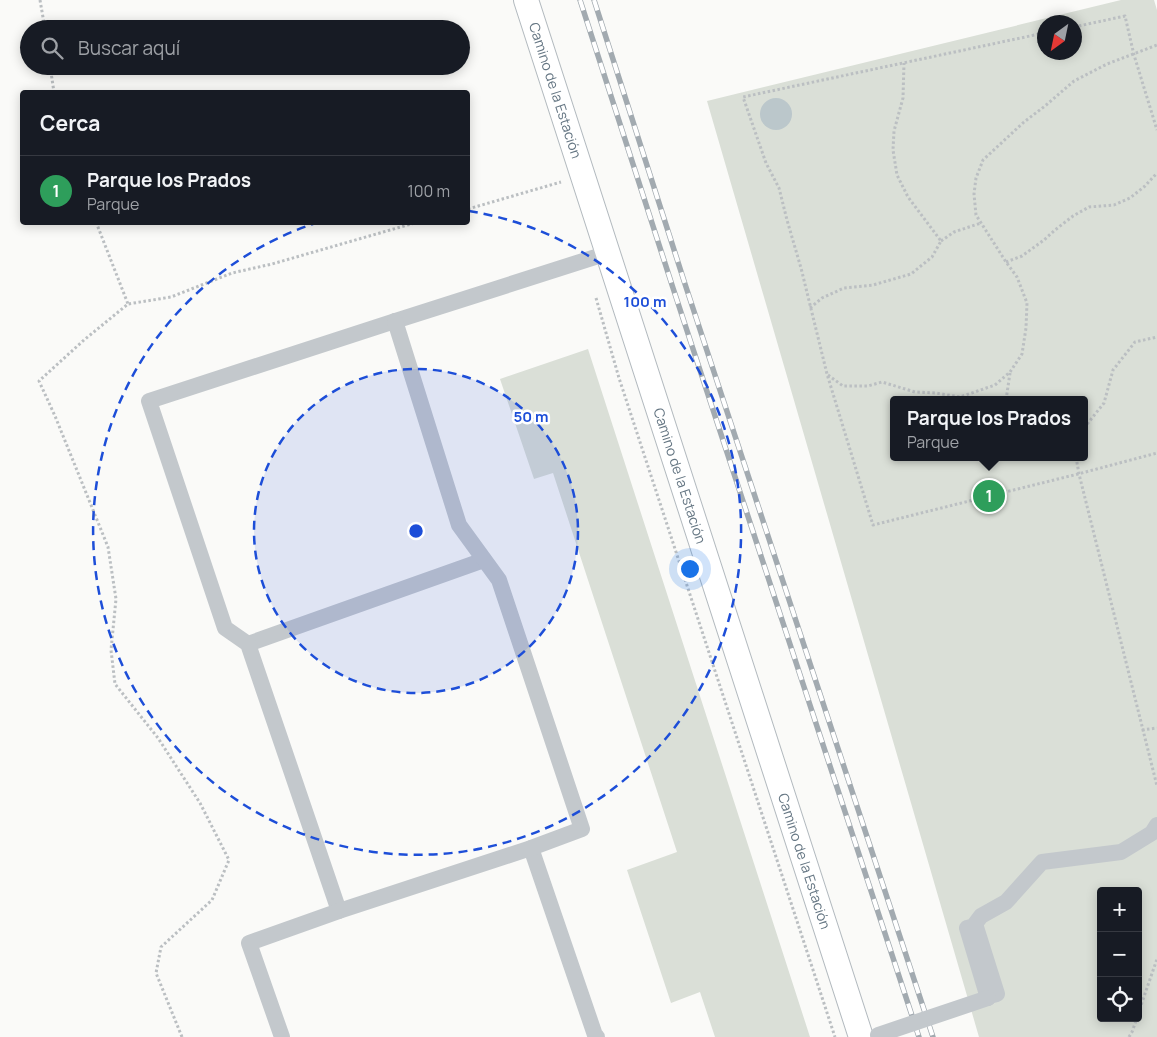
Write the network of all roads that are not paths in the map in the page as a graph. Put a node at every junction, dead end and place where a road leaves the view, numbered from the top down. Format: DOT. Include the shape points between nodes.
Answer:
graph roads {
  1 [pos="526,0"];
  2 [pos="608,253"];
  3 [pos="395,321"];
  4 [pos="484,560"];
  5 [pos="248,644"];
  6 [pos="1157,825"];
  7 [pos="531,848"];
  8 [pos="339,911"];
  9 [pos="869,1036"];
  10 [pos="282,1037"];
  11 [pos="597,1037"];
  1 -- 2 [label="street, Camino de la Estación" via="572,179"];
  2 -- 3 [label="street"];
  2 -- 9 [label="street, Camino de la Estación"];
  3 -- 4 [label="street" via="459,525"];
  3 -- 5 [label="street" via="149,401 225,628"];
  4 -- 5 [label="street"];
  4 -- 7 [label="street" via="499,580 582,830"];
  5 -- 8 [label="street"];
  6 -- 9 [label="street, bridge" via="1152,833 1121,852 1042,862 1006,902 980,916 975,924 997,994 993,995 971,927 967,928 988,998"];
  7 -- 8 [label="street"];
  7 -- 11 [label="street"];
  8 -- 10 [label="street" via="249,943"];
}
